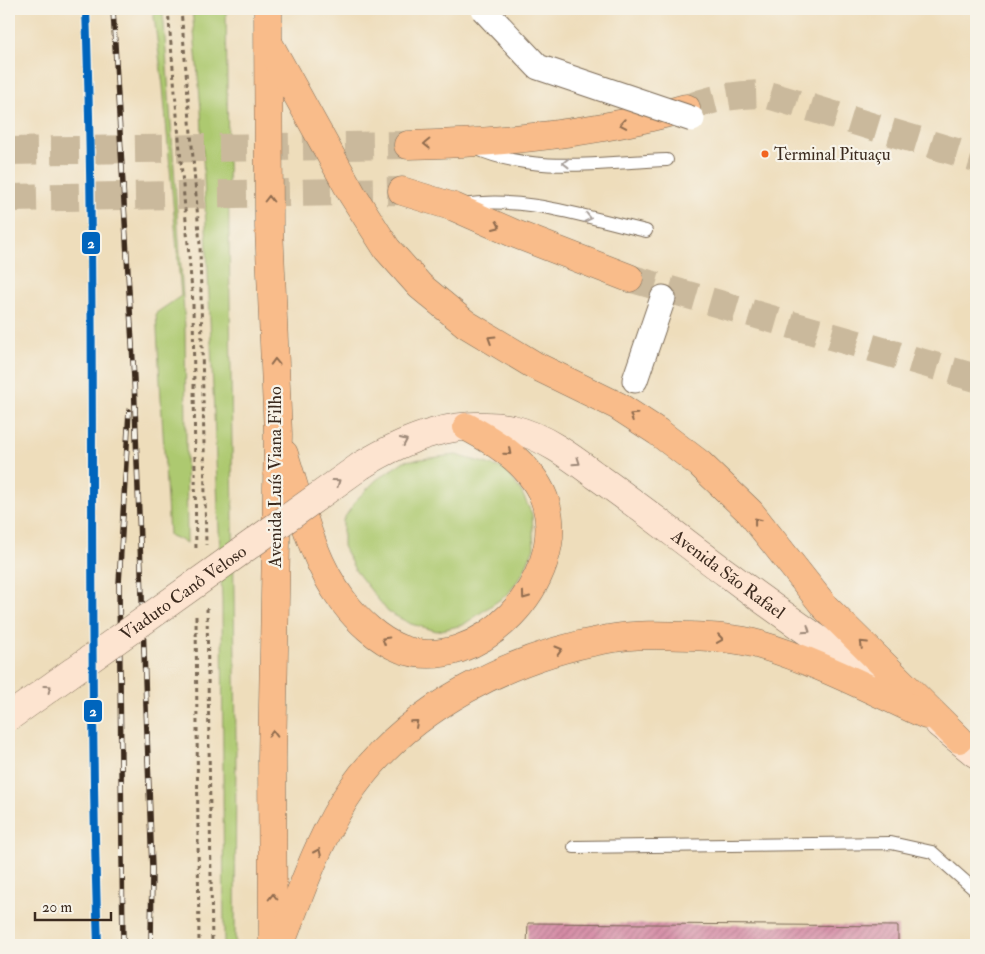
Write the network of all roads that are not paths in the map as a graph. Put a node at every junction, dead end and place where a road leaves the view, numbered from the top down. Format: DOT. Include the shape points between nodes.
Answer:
graph roads {
  1 [pos="268,9"];
  2 [pos="483,9"];
  3 [pos="269,44"];
  4 [pos="690,114"];
  5 [pos="465,144"];
  6 [pos="408,145"];
  7 [pos="667,160"];
  8 [pos="402,191"];
  9 [pos="454,207"];
  10 [pos="646,231"];
  11 [pos="629,278"];
  12 [pos="663,298"];
  13 [pos="635,380"];
  14 [pos="467,427"];
  15 [pos="278,434"];
  16 [pos="926,714"];
  17 [pos="9,717"];
  18 [pos="968,747"];
  19 [pos="574,847"];
  20 [pos="976,891"];
  21 [pos="273,945"];
  22 [pos="280,945"];
  1 -- 3 [label="main road, Avenida Luís Viana Filho"];
  2 -- 4 [label="street, bridge" via="538,67"];
  15 -- 3 [label="main road, Avenida Luís Viana Filho, one-way" via="270,228"];
  18 -- 3 [label="main road, one-way" via="825,607 750,512 700,464 618,406 534,365 466,324 420,286 387,249 357,202"];
  4 -- 5 [label="main road, one-way" via="575,132"];
  5 -- 6 [label="main road, one-way"];
  7 -- 5 [label="lane, one-way" via="527,163 494,157"];
  8 -- 9 [label="main road"];
  9 -- 10 [label="lane, one-way" via="479,202 518,203"];
  9 -- 11 [label="main road, one-way"];
  12 -- 13 [label="street"];
  14 -- 15 [label="main road, one-way" via="506,450 523,466 546,503 549,540 537,577 514,610 471,644 436,653 400,649 361,622 343,601 316,554"];
  14 -- 16 [label="main road, Avenida São Rafael, one-way" via="515,430 570,457 729,576"];
  17 -- 14 [label="main road, Viaduto Canô Veloso, one-way, bridge" via="362,465 415,437"];
  21 -- 15 [label="main road, Avenida Luís Viana Filho, one-way" via="272,759"];
  16 -- 18 [label="main road, Avenida São Rafael"];
  22 -- 16 [label="main road, one-way" via="327,832 354,787 386,748 422,717 463,691 550,652 609,638 651,634 756,644 824,668"];
  19 -- 20 [label="lane" via="891,843 932,852"];
}
